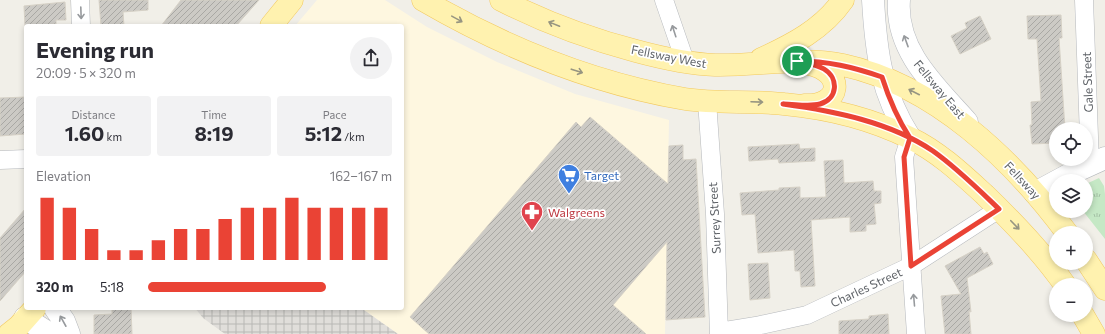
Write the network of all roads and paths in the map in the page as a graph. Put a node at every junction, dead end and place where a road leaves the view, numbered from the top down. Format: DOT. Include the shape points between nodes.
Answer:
graph roads {
  1 [pos="80,0"];
  2 [pos="292,0"];
  3 [pos="423,0"];
  4 [pos="501,0"];
  5 [pos="664,0"];
  6 [pos="843,0"];
  7 [pos="873,0"];
  8 [pos="899,0"];
  9 [pos="1084,0"];
  10 [pos="81,24"];
  11 [pos="273,24"];
  12 [pos="684,61"];
  13 [pos="797,61"];
  14 [pos="749,65"];
  15 [pos="882,77"];
  16 [pos="707,101"];
  17 [pos="783,104"];
  18 [pos="910,138"];
  19 [pos="991,148"];
  20 [pos="24,159"];
  21 [pos="0,160"];
  22 [pos="1097,161"];
  23 [pos="1035,192"];
  24 [pos="999,209"];
  25 [pos="1062,226"];
  26 [pos="911,266"];
  27 [pos="1060,278"];
  28 [pos="56,310"];
  29 [pos="30,313"];
  30 [pos="1087,322"];
  31 [pos="719,333"];
  32 [pos="9,334"];
  33 [pos="50,334"];
  34 [pos="69,334"];
  35 [pos="916,334"];
  36 [pos="1094,334"];
  1 -- 10 [label="street, one-way"];
  2 -- 11 [label="main road"];
  3 -- 16 [label="main road, one-way" via="488,34 561,65 616,83"];
  12 -- 4 [label="main road, Fellsway West, one-way" via="586,36"];
  12 -- 5 [label="street, one-way"];
  6 -- 14 [label="main road" via="814,30 783,49"];
  7 -- 15 [label="main road"];
  19 -- 8 [label="main road, Fellsway East, one-way" via="915,60 902,31"];
  9 -- 22 [label="street, Gale Street"];
  12 -- 14 [label="main road, Fellsway West" via="713,65"];
  13 -- 14 [label="main road, Fellsway West"];
  13 -- 15 [label="main road, Fellsway West" via="845,65"];
  13 -- 17 [label="main road" via="823,68 834,80 835,90 831,97 820,104"];
  15 -- 18 [label="main road" via="892,107"];
  19 -- 15 [label="main road, Fellsway West, one-way" via="931,102"];
  16 -- 17 [label="main road, one-way"];
  16 -- 31 [label="street, Surrey Street" via="715,214"];
  17 -- 18 [label="main road" via="850,117"];
  18 -- 24 [label="main road" via="956,168"];
  18 -- 26 [label="street" via="904,157"];
  19 -- 23 [label="main road, Fellsway"];
  20 -- 21 [label="street"];
  22 -- 23 [label="main road"];
  23 -- 25 [label="main road, Fellsway"];
  24 -- 26 [label="street, Charles Street"];
  24 -- 27 [label="main road, one-way" via="1039,251"];
  26 -- 31 [label="street, Charles Street" via="807,315"];
  35 -- 26 [label="street, one-way"];
  34 -- 28 [label="main road, one-way"];
  29 -- 32 [label="main road"];
  29 -- 33 [label="main road"];
  30 -- 36 [label="main road"];
}
